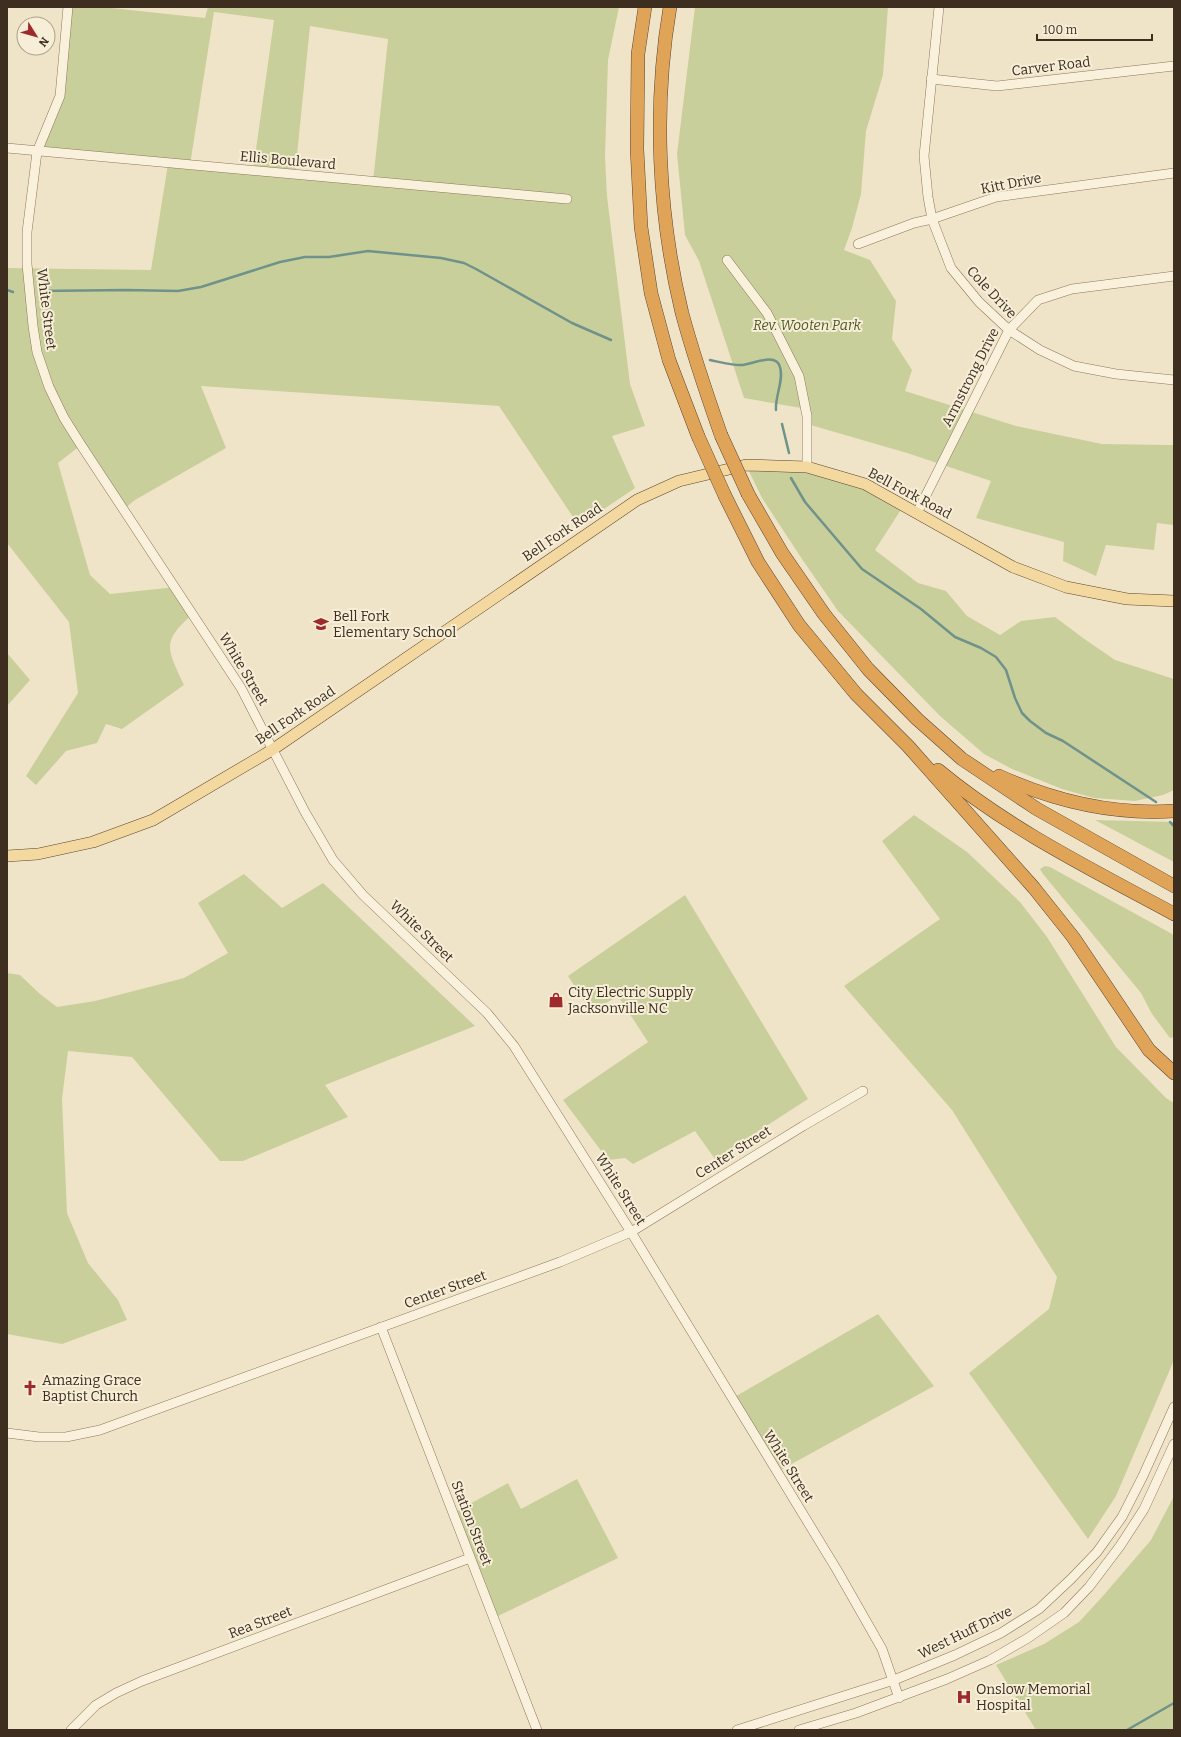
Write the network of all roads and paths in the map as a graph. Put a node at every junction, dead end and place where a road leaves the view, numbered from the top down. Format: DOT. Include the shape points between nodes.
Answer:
graph roads {
  1 [pos="68,7"];
  2 [pos="645,7"];
  3 [pos="670,7"];
  4 [pos="939,7"];
  5 [pos="1174,66"];
  6 [pos="931,79"];
  7 [pos="7,148"];
  8 [pos="37,152"];
  9 [pos="1174,173"];
  10 [pos="567,199"];
  11 [pos="932,219"];
  12 [pos="858,244"];
  13 [pos="727,260"];
  14 [pos="1174,276"];
  15 [pos="1009,330"];
  16 [pos="1174,380"];
  17 [pos="807,467"];
  18 [pos="917,513"];
  19 [pos="1174,601"];
  20 [pos="908,746"];
  21 [pos="272,750"];
  22 [pos="962,759"];
  23 [pos="1174,811"];
  24 [pos="7,856"];
  25 [pos="1174,886"];
  26 [pos="1174,914"];
  27 [pos="1174,1073"];
  28 [pos="862,1091"];
  29 [pos="631,1232"];
  30 [pos="381,1327"];
  31 [pos="1174,1408"];
  32 [pos="7,1433"];
  33 [pos="1174,1444"];
  34 [pos="470,1558"];
  35 [pos="894,1680"];
  36 [pos="899,1698"];
  37 [pos="71,1730"];
  38 [pos="537,1730"];
  39 [pos="737,1730"];
  40 [pos="799,1730"];
  1 -- 8 [label="street, White Street" via="60,96"];
  2 -- 20 [label="highway, bridge" via="638,54 637,149 641,227 651,293 669,360 724,496 758,562 799,625 856,694"];
  3 -- 22 [label="highway, bridge" via="665,32 660,100 661,173 670,247 682,313 721,435 748,494 782,553 824,614 868,669 917,719"];
  4 -- 6 [label="street, Cole Drive"];
  5 -- 6 [label="street, Carver Road" via="997,86"];
  6 -- 11 [label="street, Cole Drive" via="924,156"];
  7 -- 8 [label="street, Ellis Boulevard"];
  8 -- 10 [label="street, Ellis Boulevard"];
  8 -- 21 [label="street, White Street" via="27,232 27,264 32,326 37,352 49,387 81,445 241,688"];
  9 -- 11 [label="street, Kitt Drive" via="996,197"];
  11 -- 12 [label="street, Kitt Drive"];
  11 -- 15 [label="street, Cole Drive" via="951,268 979,302"];
  13 -- 17 [label="street" via="767,313 799,376 807,416"];
  14 -- 15 [label="street, Armstrong Drive" via="1072,289 1038,300"];
  15 -- 16 [label="street, Cole Drive" via="1040,350 1074,366 1116,374"];
  15 -- 18 [label="street, Armstrong Drive"];
  17 -- 18 [label="main road, Bell Fork Road" via="865,484"];
  17 -- 21 [label="main road, Bell Fork Road" via="746,465 679,481 636,500"];
  18 -- 19 [label="main road, Bell Fork Road" via="1013,567 1066,587 1127,599"];
  20 -- 26 [label="highway" via="956,786 1012,824"];
  20 -- 27 [label="highway" via="1034,888 1073,937 1149,1050"];
  21 -- 24 [label="main road, Bell Fork Road" via="153,820 93,842 38,854"];
  21 -- 29 [label="street, White Street" via="333,860 363,895 487,1013 514,1046"];
  22 -- 23 [label="highway" via="1040,793 1078,803 1119,811"];
  22 -- 25 [label="highway" via="1037,809"];
  28 -- 29 [label="street, Center Street"];
  29 -- 30 [label="street, Center Street" via="560,1262"];
  29 -- 35 [label="street, White Street" via="837,1570 882,1649"];
  30 -- 32 [label="street, Center Street" via="100,1430 66,1437"];
  30 -- 34 [label="street, Station Street"];
  31 -- 35 [label="street, West Huff Drive" via="1122,1517 1097,1552 1071,1579 1039,1609 1001,1633"];
  33 -- 36 [label="street" via="1144,1509 1120,1546 1089,1587 1064,1613 990,1660"];
  34 -- 37 [label="street, Rea Street" via="142,1681 96,1705"];
  34 -- 38 [label="street, Station Street"];
  35 -- 36 [label="street, White Street"];
  35 -- 39 [label="street, West Huff Drive"];
  36 -- 40 [label="street"];
}
